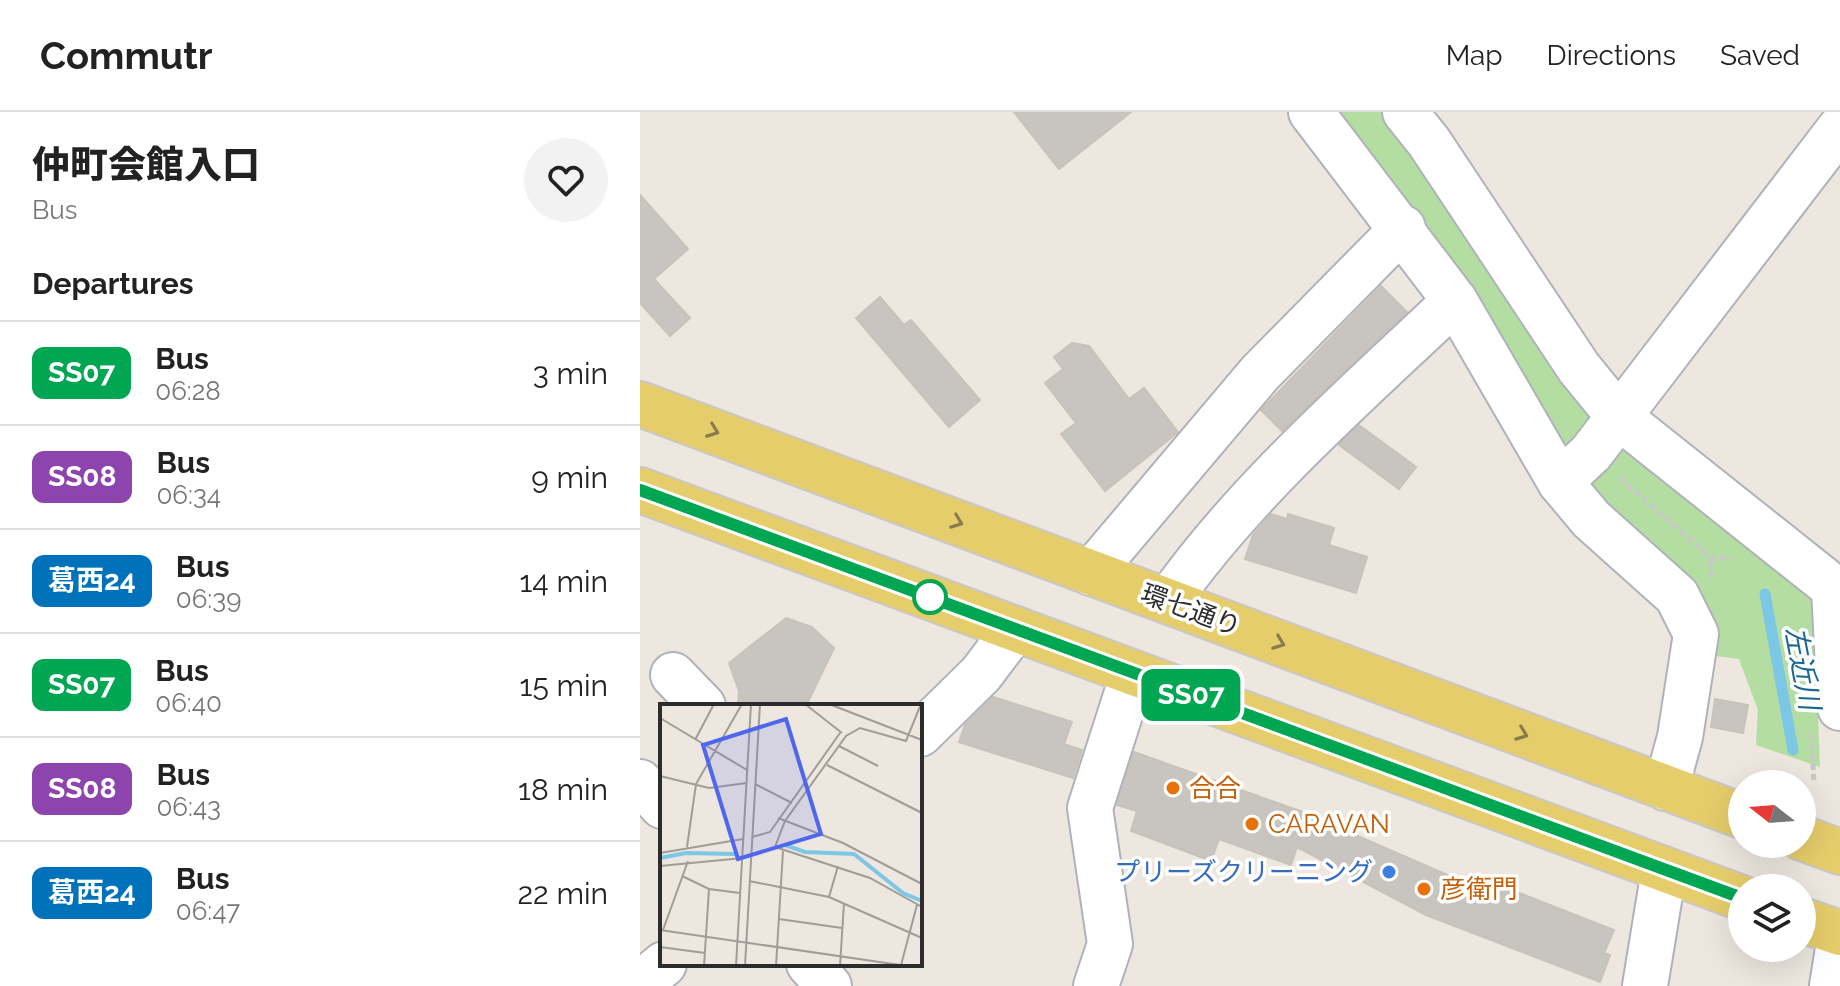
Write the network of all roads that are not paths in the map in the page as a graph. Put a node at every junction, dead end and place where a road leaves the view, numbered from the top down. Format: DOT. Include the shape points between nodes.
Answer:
graph roads {
  1 [pos="1311,112"];
  2 [pos="1405,112"];
  3 [pos="1840,128"];
  4 [pos="1403,228"];
  5 [pos="1455,301"];
  6 [pos="640,404"];
  7 [pos="1619,417"];
  8 [pos="1560,482"];
  9 [pos="640,490"];
  10 [pos="1091,573"];
  11 [pos="1837,584"];
  12 [pos="1168,601"];
  13 [pos="1015,629"];
  14 [pos="1133,674"];
  15 [pos="673,675"];
  16 [pos="701,704"];
  17 [pos="1840,708"];
  18 [pos="922,732"];
  19 [pos="640,782"];
  20 [pos="1666,788"];
  21 [pos="660,804"];
  22 [pos="1728,811"];
  23 [pos="1816,843"];
  24 [pos="1840,852"];
  25 [pos="1664,870"];
  26 [pos="1728,893"];
  27 [pos="1816,925"];
  28 [pos="1840,934"];
  29 [pos="811,966"];
  30 [pos="829,986"];
  31 [pos="1096,986"];
  32 [pos="1645,986"];
  33 [pos="1832,986"];
  1 -- 4 [label="street"];
  2 -- 7 [label="street" via="1579,368"];
  3 -- 7 [label="street"];
  4 -- 5 [label="street"];
  4 -- 10 [label="street" via="1260,373"];
  5 -- 8 [label="street"];
  5 -- 12 [label="street" via="1337,412 1198,558"];
  6 -- 10 [label="main road, 環七通り, one-way"];
  7 -- 8 [label="street"];
  7 -- 11 [label="street"];
  8 -- 20 [label="street" via="1591,519 1677,596 1696,634"];
  9 -- 13 [label="main road"];
  10 -- 12 [label="main road, 環七通り"];
  11 -- 17 [label="street"];
  12 -- 20 [label="main road, 環七通り, one-way"];
  13 -- 14 [label="main road"];
  13 -- 18 [label="street" via="981,674"];
  14 -- 25 [label="main road"];
  14 -- 31 [label="street" via="1090,808 1110,944"];
  15 -- 16 [label="street"];
  19 -- 21 [label="street"];
  20 -- 22 [label="main road, 環七通り"];
  23 -- 24 [label="main road"];
  25 -- 26 [label="main road"];
  25 -- 32 [label="street"];
  27 -- 28 [label="main road"];
  28 -- 33 [label="street"];
  29 -- 30 [label="street"];
}
